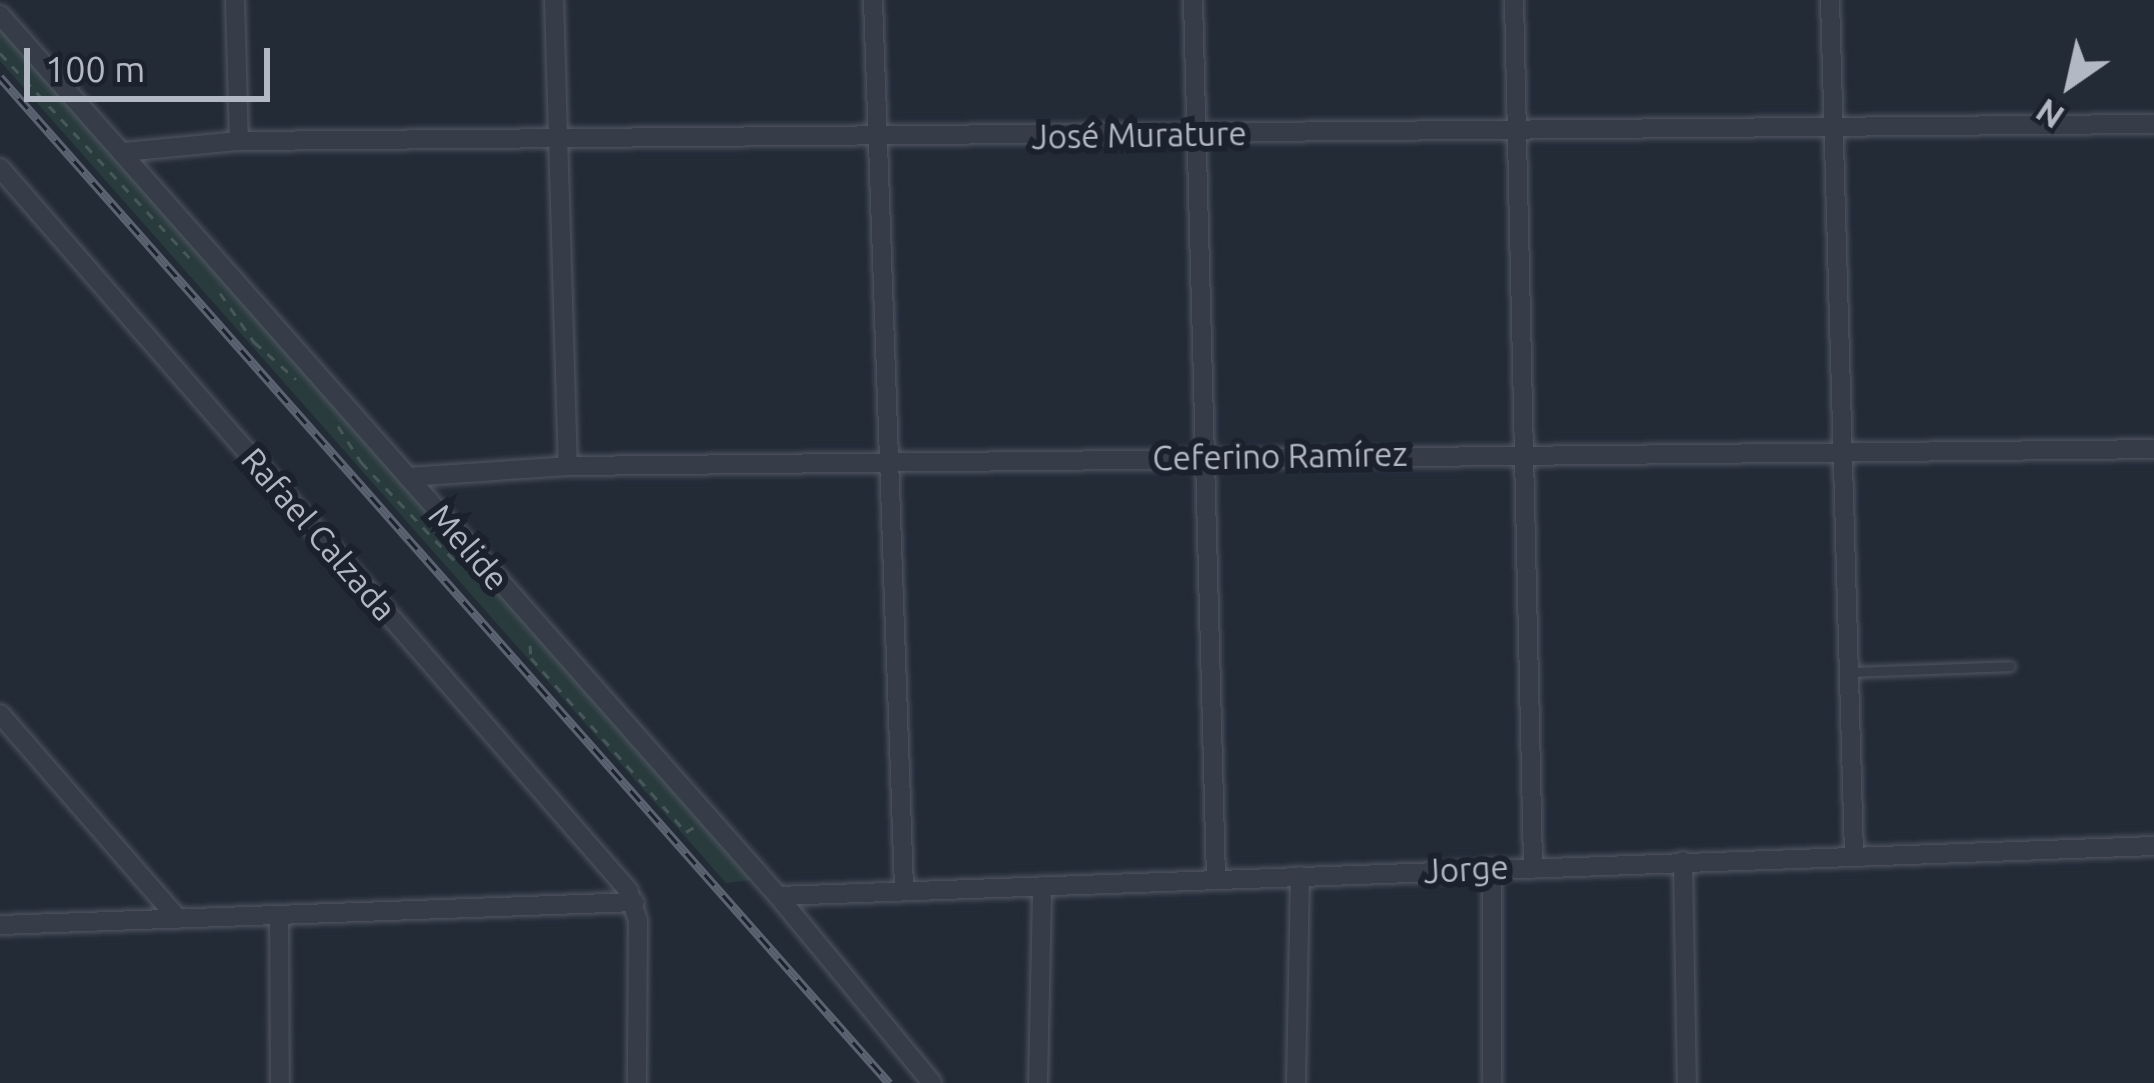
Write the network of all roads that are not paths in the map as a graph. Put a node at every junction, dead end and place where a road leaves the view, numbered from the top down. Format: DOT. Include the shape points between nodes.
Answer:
graph roads {
  1 [pos="235,0"];
  2 [pos="554,0"];
  3 [pos="873,0"];
  4 [pos="1193,0"];
  5 [pos="1514,0"];
  6 [pos="1830,0"];
  7 [pos="0,15"];
  8 [pos="2154,124"];
  9 [pos="1832,126"];
  10 [pos="1518,132"];
  11 [pos="1200,134"];
  12 [pos="877,137"];
  13 [pos="557,138"];
  14 [pos="239,141"];
  15 [pos="124,152"];
  16 [pos="0,168"];
  17 [pos="1843,448"];
  18 [pos="2154,449"];
  19 [pos="1522,451"];
  20 [pos="1210,458"];
  21 [pos="888,464"];
  22 [pos="568,466"];
  23 [pos="408,477"];
  24 [pos="2010,666"];
  25 [pos="1849,672"];
  26 [pos="0,714"];
  27 [pos="2154,846"];
  28 [pos="1854,855"];
  29 [pos="1683,861"];
  30 [pos="1533,865"];
  31 [pos="1492,868"];
  32 [pos="1216,876"];
  33 [pos="1300,876"];
  34 [pos="1042,886"];
  35 [pos="904,889"];
  36 [pos="778,896"];
  37 [pos="635,902"];
  38 [pos="279,915"];
  39 [pos="178,919"];
  40 [pos="0,925"];
  41 [pos="280,1083"];
  42 [pos="637,1083"];
  43 [pos="932,1083"];
  44 [pos="1039,1083"];
  45 [pos="1296,1083"];
  46 [pos="1492,1083"];
  47 [pos="1687,1083"];
  1 -- 14 [label="street"];
  2 -- 13 [label="street"];
  3 -- 12 [label="street"];
  4 -- 11 [label="street"];
  5 -- 10 [label="street"];
  6 -- 9 [label="street"];
  7 -- 15 [label="street, Melide"];
  8 -- 9 [label="street, José Murature"];
  9 -- 10 [label="street, José Murature"];
  9 -- 17 [label="street"];
  10 -- 11 [label="street, José Murature"];
  10 -- 19 [label="street"];
  11 -- 12 [label="street, José Murature"];
  11 -- 20 [label="street"];
  12 -- 13 [label="street, José Murature"];
  12 -- 21 [label="street"];
  13 -- 14 [label="street, José Murature"];
  13 -- 22 [label="street"];
  14 -- 15 [label="street, José Murature"];
  15 -- 23 [label="street, Melide"];
  16 -- 37 [label="street, Rafael Calzada"];
  17 -- 18 [label="street, Ceferino Ramírez"];
  17 -- 19 [label="street, Ceferino Ramírez"];
  17 -- 25 [label="street"];
  19 -- 20 [label="street, Ceferino Ramírez"];
  19 -- 30 [label="street"];
  20 -- 21 [label="street, Ceferino Ramírez"];
  20 -- 32 [label="street"];
  21 -- 22 [label="street, Ceferino Ramírez"];
  21 -- 35 [label="street"];
  22 -- 23 [label="street, Ceferino Ramírez" via="428,469"];
  23 -- 36 [label="street, Melide"];
  24 -- 25 [label="lane"];
  25 -- 28 [label="street"];
  26 -- 39 [label="street"];
  27 -- 28 [label="street, Jorge"];
  28 -- 29 [label="street, Jorge"];
  29 -- 30 [label="street, Jorge"];
  29 -- 47 [label="street"];
  30 -- 31 [label="street, Jorge"];
  31 -- 33 [label="street, Jorge"];
  31 -- 46 [label="street"];
  32 -- 33 [label="street, Jorge"];
  32 -- 34 [label="street, Jorge"];
  33 -- 45 [label="street"];
  34 -- 35 [label="street, Jorge"];
  34 -- 44 [label="street"];
  35 -- 36 [label="street, Jorge"];
  36 -- 43 [label="street, Melide"];
  37 -- 38 [label="street"];
  37 -- 42 [label="street"];
  38 -- 39 [label="street"];
  38 -- 41 [label="street"];
  39 -- 40 [label="street"];
}
